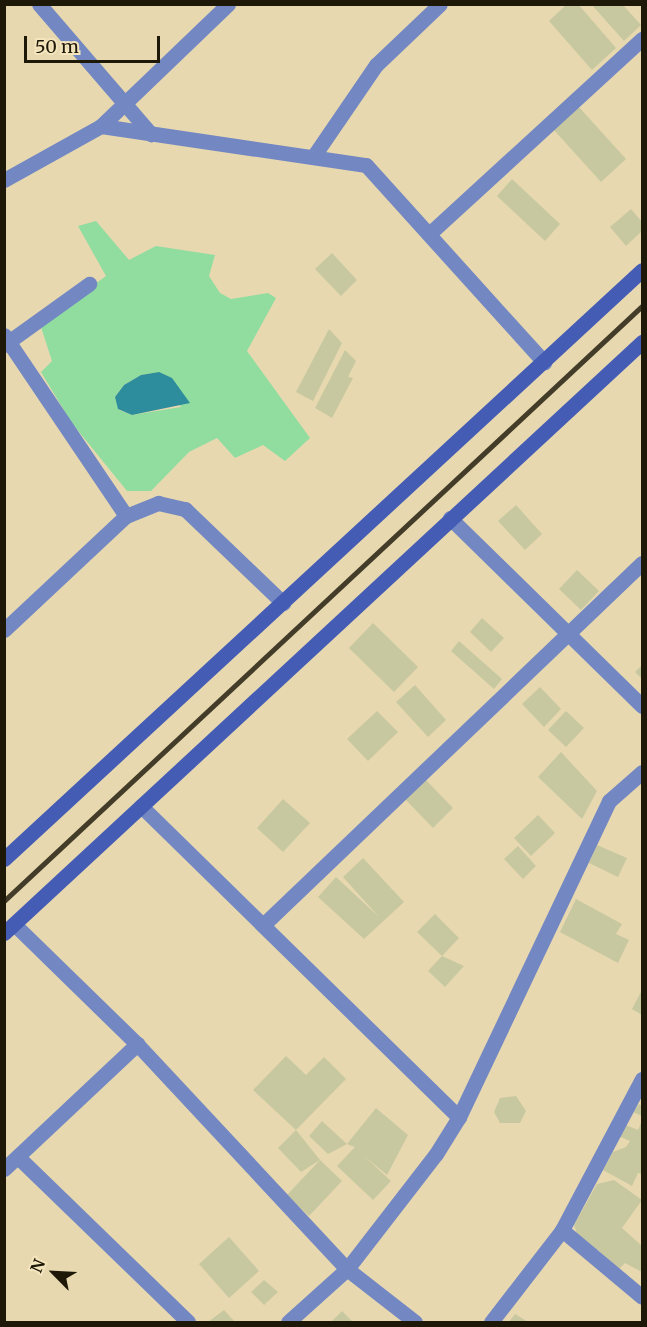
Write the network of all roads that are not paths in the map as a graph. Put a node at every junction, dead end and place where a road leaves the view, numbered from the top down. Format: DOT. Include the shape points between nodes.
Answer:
graph roads {
  1 [pos="39,4"];
  2 [pos="228,4"];
  3 [pos="440,4"];
  4 [pos="211,10"];
  5 [pos="642,39"];
  6 [pos="125,103"];
  7 [pos="101,126"];
  8 [pos="151,134"];
  9 [pos="313,157"];
  10 [pos="4,180"];
  11 [pos="429,234"];
  12 [pos="642,270"];
  13 [pos="89,284"];
  14 [pos="7,340"];
  15 [pos="642,342"];
  16 [pos="544,362"];
  17 [pos="126,516"];
  18 [pos="450,518"];
  19 [pos="642,563"];
  20 [pos="283,603"];
  21 [pos="4,630"];
  22 [pos="568,634"];
  23 [pos="642,706"];
  24 [pos="642,771"];
  25 [pos="141,806"];
  26 [pos="4,860"];
  27 [pos="263,925"];
  28 [pos="9,929"];
  29 [pos="137,1044"];
  30 [pos="642,1079"];
  31 [pos="459,1117"];
  32 [pos="18,1157"];
  33 [pos="4,1169"];
  34 [pos="562,1230"];
  35 [pos="347,1269"];
  36 [pos="642,1297"];
  37 [pos="188,1323"];
  38 [pos="288,1323"];
  39 [pos="415,1323"];
  40 [pos="490,1323"];
  1 -- 6 [label="street"];
  2 -- 4 [label="street"];
  3 -- 9 [label="street" via="376,65"];
  4 -- 6 [label="street"];
  5 -- 11 [label="street"];
  6 -- 7 [label="street"];
  6 -- 8 [label="street"];
  7 -- 8 [label="street"];
  7 -- 10 [label="street"];
  8 -- 9 [label="street"];
  9 -- 11 [label="street" via="366,165"];
  11 -- 16 [label="street"];
  12 -- 16 [label="main road"];
  13 -- 14 [label="street"];
  14 -- 17 [label="street"];
  15 -- 18 [label="main road"];
  16 -- 20 [label="main road"];
  17 -- 20 [label="street" via="158,503 185,509"];
  17 -- 21 [label="street"];
  18 -- 22 [label="street"];
  18 -- 25 [label="main road"];
  19 -- 22 [label="street"];
  20 -- 26 [label="main road"];
  22 -- 23 [label="street"];
  22 -- 27 [label="street"];
  24 -- 31 [label="street" via="609,801"];
  25 -- 27 [label="street"];
  25 -- 28 [label="main road"];
  27 -- 31 [label="street"];
  28 -- 29 [label="street"];
  29 -- 32 [label="street"];
  29 -- 35 [label="street"];
  30 -- 34 [label="street"];
  31 -- 35 [label="street" via="436,1154"];
  32 -- 33 [label="street"];
  32 -- 37 [label="street"];
  34 -- 36 [label="street"];
  34 -- 40 [label="street"];
  35 -- 38 [label="street"];
  35 -- 39 [label="street"];
}
